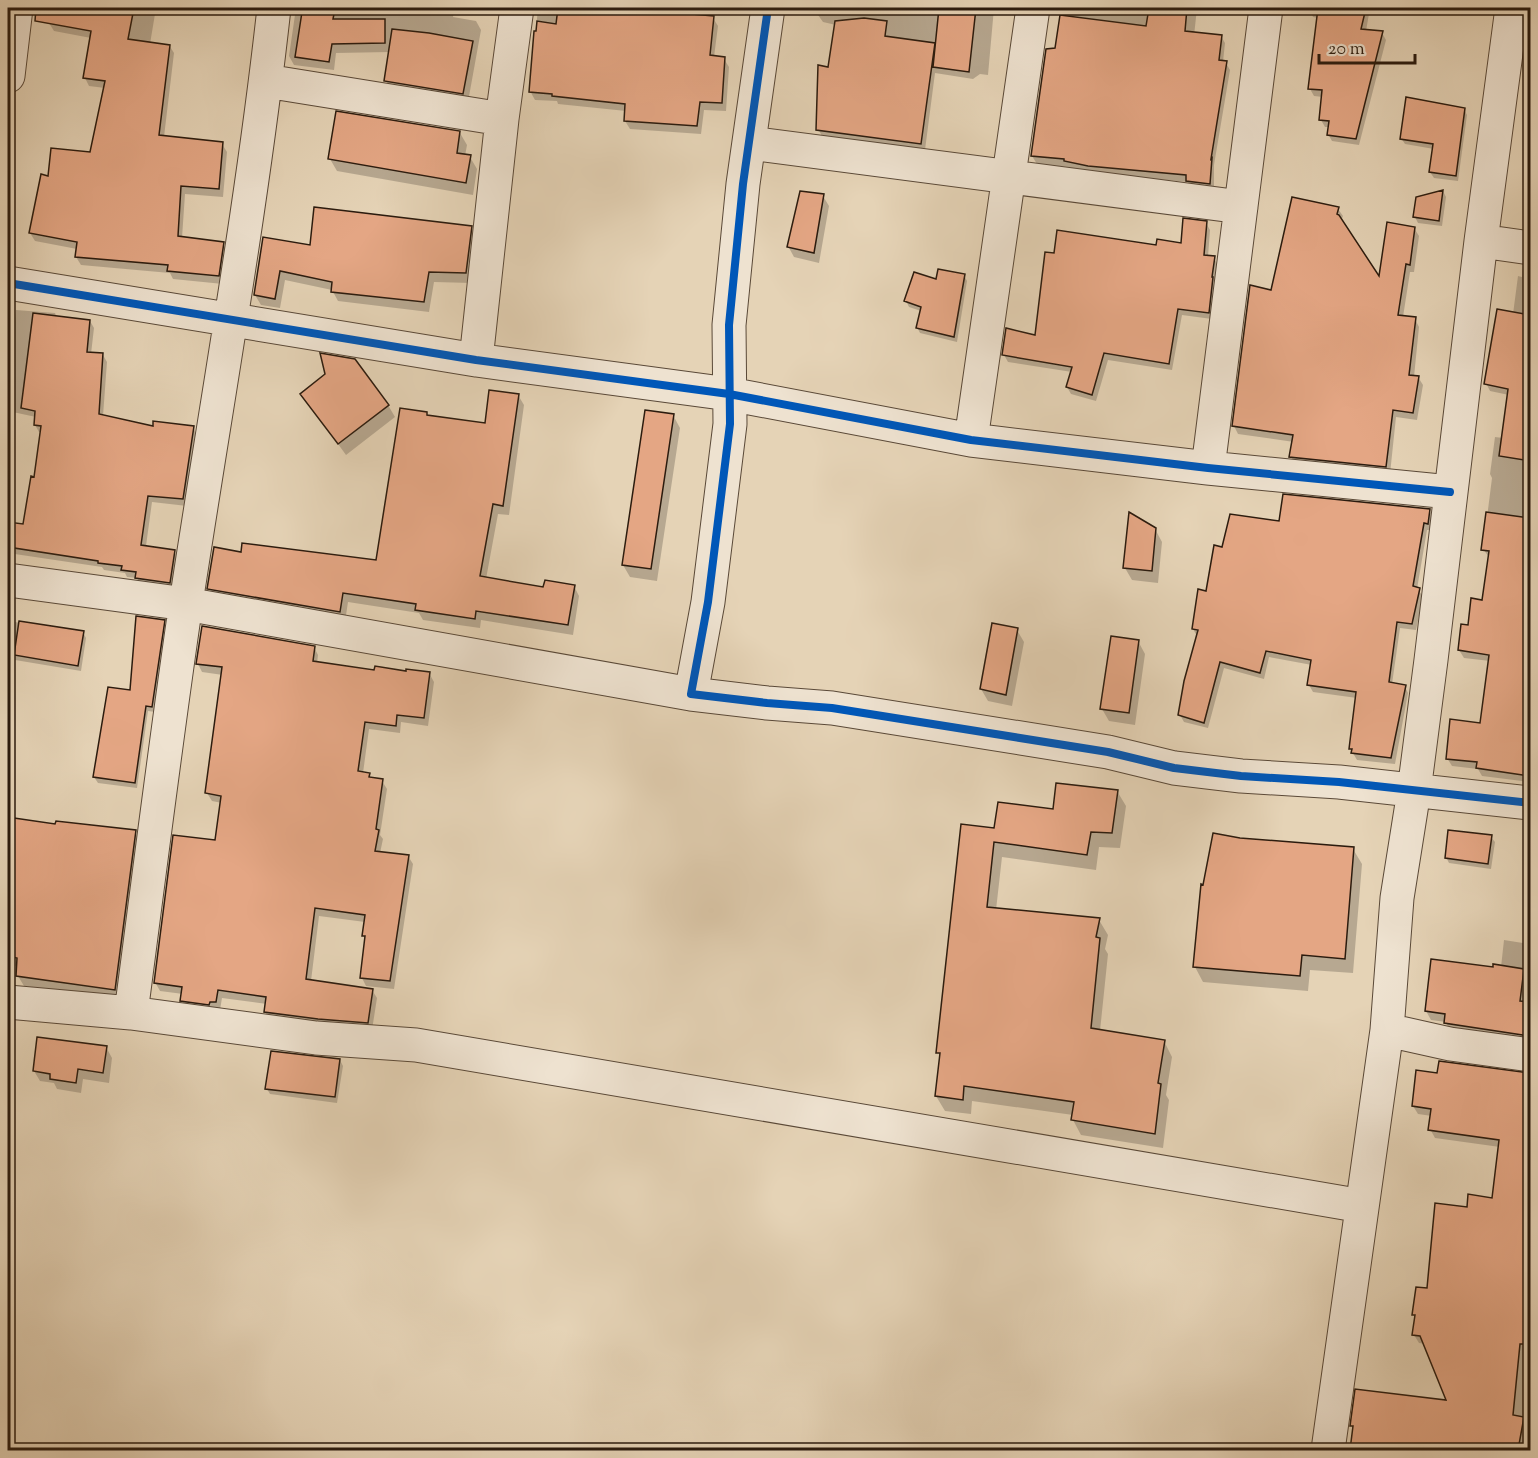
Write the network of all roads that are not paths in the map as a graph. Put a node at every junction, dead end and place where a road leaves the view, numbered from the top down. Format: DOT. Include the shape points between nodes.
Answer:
graph roads {
  1 [pos="16,8"];
  2 [pos="274,8"];
  3 [pos="517,8"];
  4 [pos="768,8"];
  5 [pos="1033,8"];
  6 [pos="1266,8"];
  7 [pos="1512,8"];
  8 [pos="9,56"];
  9 [pos="266,81"];
  10 [pos="502,119"];
  11 [pos="749,142"];
  12 [pos="1009,176"];
  13 [pos="1241,207"];
  14 [pos="1481,241"];
  15 [pos="1530,248"];
  16 [pos="8,283"];
  17 [pos="232,320"];
  18 [pos="476,360"];
  19 [pos="729,394"];
  20 [pos="971,440"];
  21 [pos="1208,468"];
  22 [pos="1450,492"];
  23 [pos="8,580"];
  24 [pos="186,604"];
  25 [pos="691,694"];
  26 [pos="1414,791"];
  27 [pos="1530,803"];
  28 [pos="8,1002"];
  29 [pos="130,1013"];
  30 [pos="1387,1030"];
  31 [pos="1530,1055"];
  32 [pos="1362,1206"];
  33 [pos="1328,1450"];
  1 -- 8 [label="street"];
  2 -- 9 [label="street"];
  3 -- 10 [label="street"];
  4 -- 11 [label="street"];
  5 -- 12 [label="street"];
  6 -- 13 [label="street"];
  7 -- 14 [label="street"];
  9 -- 10 [label="street"];
  9 -- 17 [label="street"];
  10 -- 18 [label="street"];
  11 -- 12 [label="street"];
  11 -- 19 [label="street" via="729,325"];
  12 -- 13 [label="street"];
  12 -- 20 [label="street"];
  13 -- 21 [label="street"];
  14 -- 15 [label="street"];
  14 -- 22 [label="street"];
  16 -- 17 [label="street"];
  17 -- 18 [label="street"];
  17 -- 24 [label="street"];
  18 -- 19 [label="street"];
  19 -- 20 [label="street"];
  19 -- 25 [label="street" via="730,424 708,602"];
  20 -- 21 [label="street"];
  21 -- 22 [label="street"];
  22 -- 26 [label="street"];
  23 -- 24 [label="street"];
  24 -- 25 [label="street"];
  24 -- 29 [label="street"];
  25 -- 26 [label="street" via="832,708 1108,752 1174,768"];
  26 -- 27 [label="street"];
  26 -- 30 [label="street" via="1397,898"];
  28 -- 29 [label="street"];
  29 -- 32 [label="street" via="316,1038 417,1045"];
  30 -- 31 [label="street"];
  30 -- 32 [label="street"];
  32 -- 33 [label="street"];
}
